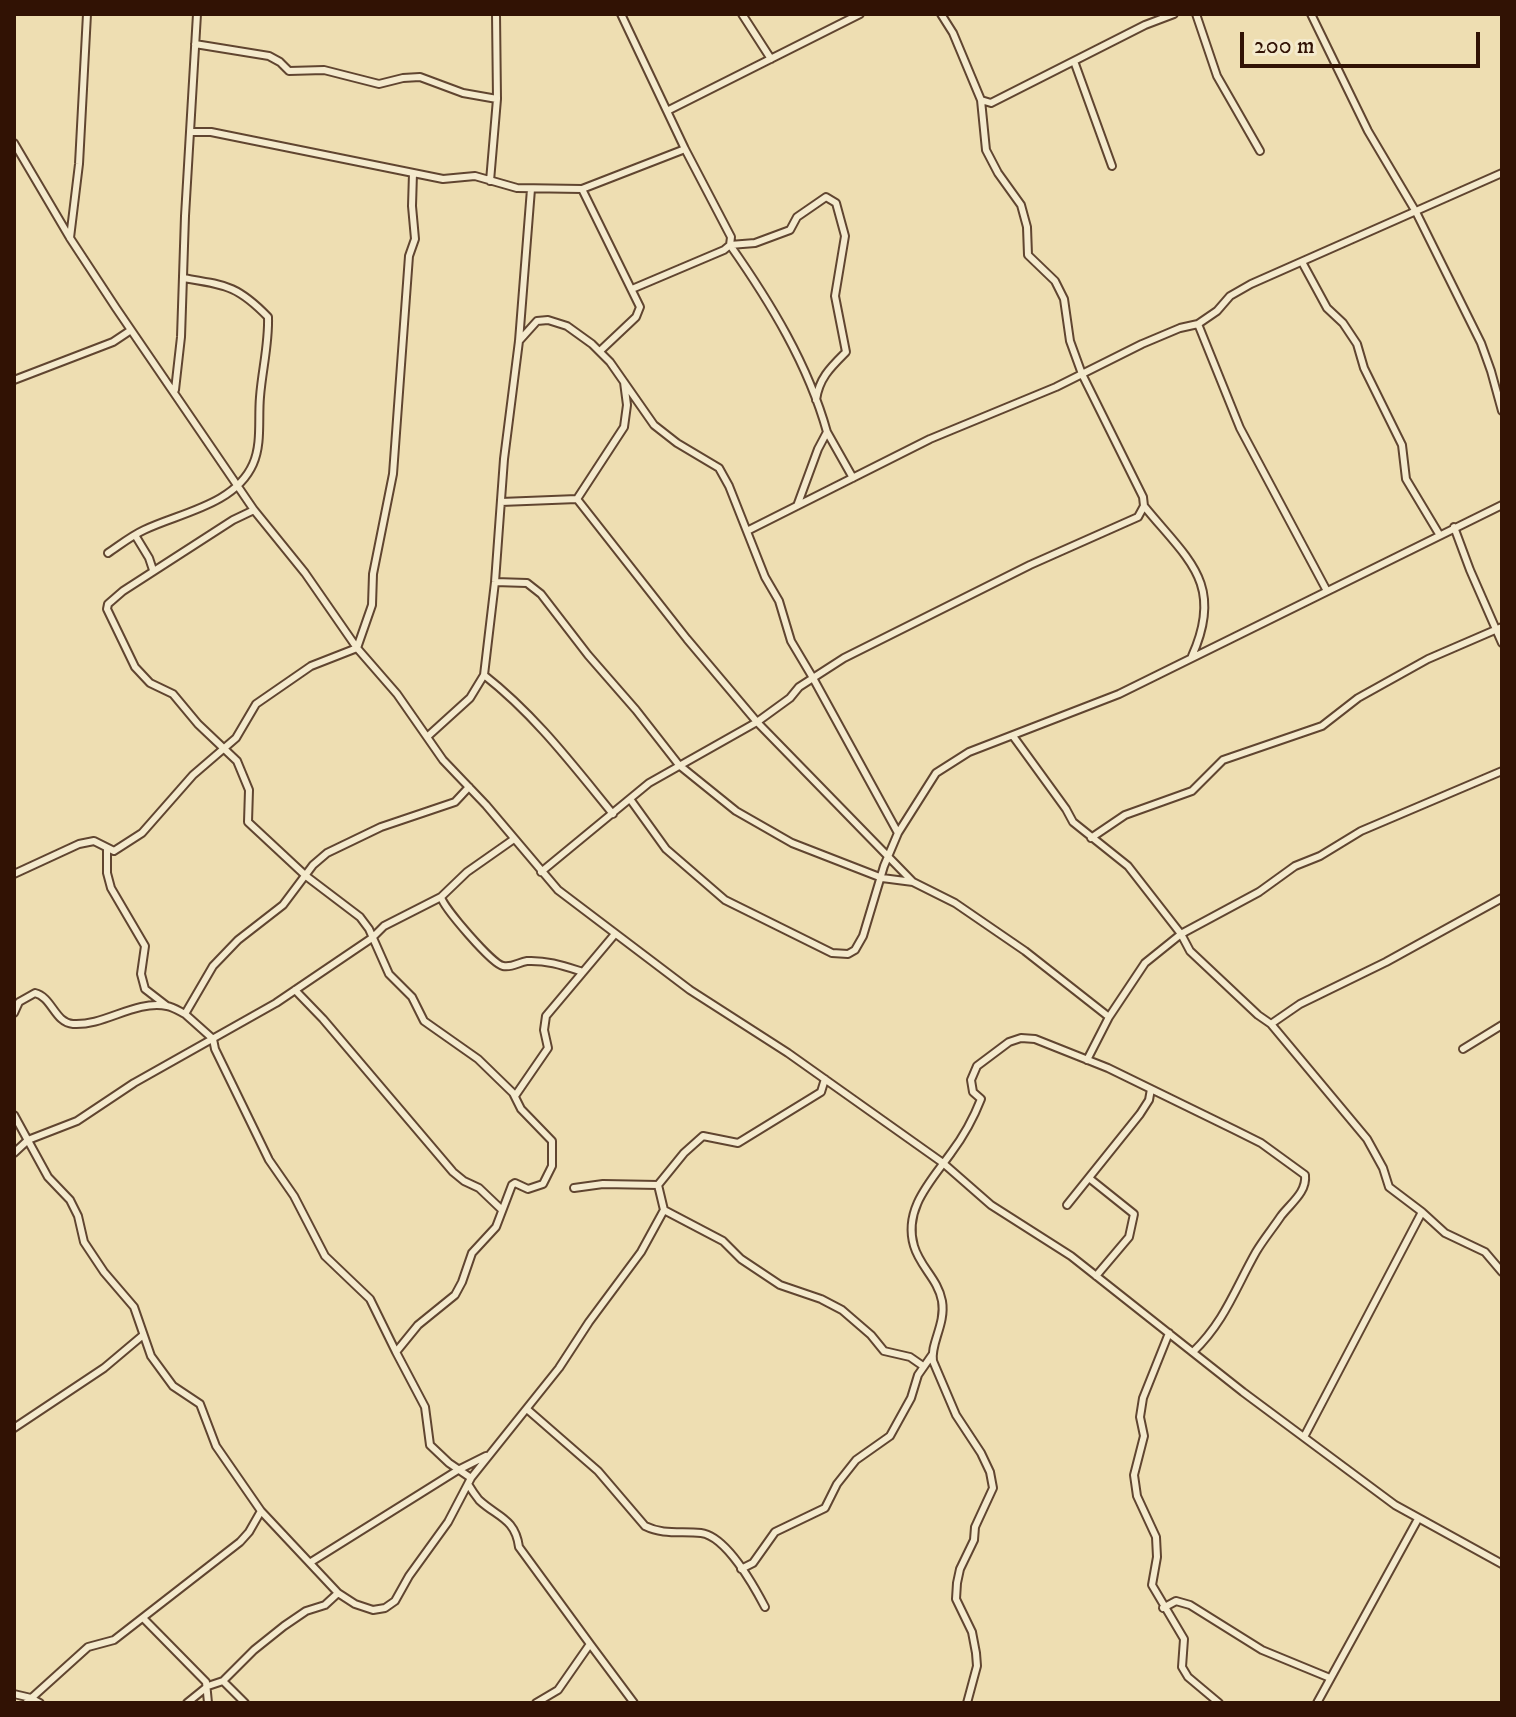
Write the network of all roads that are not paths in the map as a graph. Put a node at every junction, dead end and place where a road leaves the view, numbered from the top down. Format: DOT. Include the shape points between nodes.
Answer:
graph roads {
  1 [pos="87,14"];
  2 [pos="197,14"];
  3 [pos="496,14"];
  4 [pos="621,14"];
  5 [pos="742,14"];
  6 [pos="860,14"];
  7 [pos="941,14"];
  8 [pos="1174,14"];
  9 [pos="1196,14"];
  10 [pos="1311,14"];
  11 [pos="195,44"];
  12 [pos="771,59"];
  13 [pos="1074,61"];
  14 [pos="497,99"];
  15 [pos="981,100"];
  16 [pos="667,111"];
  17 [pos="190,132"];
  18 [pos="14,143"];
  19 [pos="685,149"];
  20 [pos="1260,151"];
  21 [pos="1112,166"];
  22 [pos="413,173"];
  23 [pos="1502,173"];
  24 [pos="490,181"];
  25 [pos="531,189"];
  26 [pos="582,189"];
  27 [pos="1416,212"];
  28 [pos="70,238"];
  29 [pos="730,245"];
  30 [pos="1302,262"];
  31 [pos="183,278"];
  32 [pos="632,289"];
  33 [pos="1198,324"];
  34 [pos="131,330"];
  35 [pos="519,341"];
  36 [pos="600,351"];
  37 [pos="1082,374"];
  38 [pos="14,380"];
  39 [pos="624,381"];
  40 [pos="175,391"];
  41 [pos="816,400"];
  42 [pos="1502,411"];
  43 [pos="827,432"];
  44 [pos="853,478"];
  45 [pos="239,484"];
  46 [pos="577,499"];
  47 [pos="501,502"];
  48 [pos="1502,505"];
  49 [pos="797,506"];
  50 [pos="1144,506"];
  51 [pos="254,510"];
  52 [pos="1454,527"];
  53 [pos="747,531"];
  54 [pos="1439,534"];
  55 [pos="135,535"];
  56 [pos="108,553"];
  57 [pos="153,570"];
  58 [pos="495,582"];
  59 [pos="1327,591"];
  60 [pos="1499,629"];
  61 [pos="1502,643"];
  62 [pos="357,648"];
  63 [pos="1192,657"];
  64 [pos="484,675"];
  65 [pos="813,678"];
  66 [pos="757,722"];
  67 [pos="1013,736"];
  68 [pos="427,737"];
  69 [pos="223,747"];
  70 [pos="679,765"];
  71 [pos="1502,771"];
  72 [pos="469,787"];
  73 [pos="630,799"];
  74 [pos="613,814"];
  75 [pos="898,833"];
  76 [pos="1091,838"];
  77 [pos="514,839"];
  78 [pos="107,848"];
  79 [pos="888,858"];
  80 [pos="541,872"];
  81 [pos="14,874"];
  82 [pos="306,876"];
  83 [pos="882,878"];
  84 [pos="913,882"];
  85 [pos="441,897"];
  86 [pos="1502,898"];
  87 [pos="615,934"];
  88 [pos="1181,934"];
  89 [pos="372,938"];
  90 [pos="583,972"];
  91 [pos="295,990"];
  92 [pos="167,1006"];
  93 [pos="14,1013"];
  94 [pos="185,1014"];
  95 [pos="1109,1017"];
  96 [pos="1271,1024"];
  97 [pos="1502,1025"];
  98 [pos="213,1039"];
  99 [pos="1463,1049"];
  100 [pos="1087,1060"];
  101 [pos="825,1079"];
  102 [pos="1151,1089"];
  103 [pos="515,1096"];
  104 [pos="14,1115"];
  105 [pos="28,1140"];
  106 [pos="14,1153"];
  107 [pos="943,1163"];
  108 [pos="1089,1178"];
  109 [pos="658,1185"];
  110 [pos="574,1188"];
  111 [pos="1067,1205"];
  112 [pos="501,1209"];
  113 [pos="664,1210"];
  114 [pos="1422,1212"];
  115 [pos="1502,1272"];
  116 [pos="1096,1276"];
  117 [pos="1169,1333"];
  118 [pos="142,1336"];
  119 [pos="396,1352"];
  120 [pos="1193,1352"];
  121 [pos="932,1355"];
  122 [pos="923,1366"];
  123 [pos="528,1410"];
  124 [pos="14,1428"];
  125 [pos="1304,1437"];
  126 [pos="491,1453"];
  127 [pos="458,1470"];
  128 [pos="470,1481"];
  129 [pos="261,1511"];
  130 [pos="1418,1519"];
  131 [pos="311,1562"];
  132 [pos="1502,1563"];
  133 [pos="741,1569"];
  134 [pos="338,1593"];
  135 [pos="765,1607"];
  136 [pos="1163,1608"];
  137 [pos="144,1619"];
  138 [pos="590,1644"];
  139 [pos="1330,1678"];
  140 [pos="223,1681"];
  141 [pos="208,1686"];
  142 [pos="970,1692"];
  143 [pos="14,1694"];
  144 [pos="29,1700"];
  145 [pos="40,1703"];
  146 [pos="187,1703"];
  147 [pos="208,1703"];
  148 [pos="245,1703"];
  149 [pos="536,1703"];
  150 [pos="634,1703"];
  151 [pos="967,1703"];
  152 [pos="974,1703"];
  153 [pos="1219,1703"];
  154 [pos="1317,1703"];
  1 -- 28 [label="street"];
  2 -- 11 [label="street"];
  3 -- 14 [label="street"];
  4 -- 16 [label="street"];
  5 -- 12 [label="street"];
  6 -- 12 [label="street"];
  7 -- 15 [label="street"];
  8 -- 13 [label="street"];
  9 -- 20 [label="street" via="1217,76"];
  10 -- 27 [label="street" via="1368,131"];
  11 -- 14 [label="street" via="269,56 289,71 324,70 379,84 420,77"];
  11 -- 17 [label="street"];
  12 -- 16 [label="street"];
  13 -- 15 [label="street" via="1001,99"];
  13 -- 21 [label="street"];
  14 -- 24 [label="street"];
  15 -- 37 [label="street" via="986,150 1021,205 1028,255 1055,281 1064,299"];
  16 -- 19 [label="street"];
  17 -- 22 [label="street"];
  17 -- 31 [label="street"];
  18 -- 28 [label="street"];
  19 -- 26 [label="street"];
  19 -- 29 [label="street" via="731,237"];
  22 -- 24 [label="street"];
  22 -- 62 [label="street" via="415,239 409,256 393,474 372,605"];
  23 -- 27 [label="street"];
  24 -- 25 [label="street"];
  25 -- 26 [label="street"];
  25 -- 35 [label="street"];
  26 -- 32 [label="street"];
  27 -- 30 [label="street"];
  27 -- 42 [label="street" via="1481,343"];
  28 -- 34 [label="street"];
  29 -- 32 [label="street"];
  29 -- 41 [label="street" via="768,299"];
  29 -- 41 [label="street" via="755,243 790,230 797,217 826,197 836,203 845,236 835,296 846,352 827,371"];
  30 -- 33 [label="street" via="1230,296"];
  30 -- 54 [label="street" via="1327,308 1357,344 1402,445 1406,479"];
  31 -- 40 [label="street"];
  31 -- 45 [label="street" via="243,293 268,317 258,443"];
  32 -- 36 [label="street" via="640,307 636,317"];
  33 -- 37 [label="street"];
  33 -- 59 [label="street" via="1240,428"];
  34 -- 38 [label="street"];
  34 -- 40 [label="street"];
  35 -- 36 [label="street" via="537,321 548,320 567,326"];
  35 -- 47 [label="street"];
  36 -- 39 [label="street"];
  37 -- 44 [label="street"];
  37 -- 50 [label="street"];
  39 -- 46 [label="street" via="624,427"];
  39 -- 53 [label="street" via="654,425 719,468"];
  40 -- 45 [label="street"];
  41 -- 43 [label="street"];
  43 -- 44 [label="street"];
  43 -- 49 [label="street"];
  44 -- 49 [label="street"];
  45 -- 51 [label="street"];
  45 -- 55 [label="street" via="208,504"];
  46 -- 47 [label="street"];
  46 -- 66 [label="street"];
  47 -- 58 [label="street"];
  48 -- 52 [label="street"];
  49 -- 53 [label="street"];
  50 -- 63 [label="street" via="1182,549 1205,594 1202,634"];
  50 -- 65 [label="street" via="1138,517 1030,565"];
  51 -- 57 [label="street"];
  51 -- 62 [label="street"];
  52 -- 54 [label="street"];
  52 -- 60 [label="street"];
  53 -- 65 [label="street" via="791,641"];
  54 -- 59 [label="street"];
  55 -- 56 [label="street"];
  55 -- 57 [label="street"];
  57 -- 69 [label="street" via="107,609 135,667 150,683 173,694"];
  58 -- 64 [label="street"];
  58 -- 70 [label="street" via="527,583 541,594"];
  59 -- 63 [label="street"];
  60 -- 61 [label="street"];
  60 -- 76 [label="street" via="1428,659 1358,698 1322,726 1223,760 1192,791 1125,815"];
  62 -- 68 [label="street"];
  62 -- 69 [label="street" via="311,666 263,699 242,731"];
  63 -- 67 [label="street" via="1119,694"];
  64 -- 68 [label="street" via="470,698"];
  64 -- 74 [label="street" via="565,753"];
  65 -- 66 [label="street"];
  65 -- 75 [label="street"];
  66 -- 70 [label="street"];
  66 -- 79 [label="street"];
  67 -- 75 [label="street" via="969,752 936,773"];
  67 -- 76 [label="street" via="1073,822"];
  68 -- 72 [label="street"];
  69 -- 78 [label="street" via="134,840 117,851"];
  69 -- 82 [label="street" via="247,782 248,822"];
  70 -- 73 [label="street"];
  70 -- 83 [label="street" via="736,811 792,843"];
  71 -- 88 [label="street" via="1361,831"];
  72 -- 77 [label="street"];
  72 -- 82 [label="street" via="455,802 381,827 327,853"];
  73 -- 74 [label="street"];
  73 -- 83 [label="street" via="666,849 725,900 832,953 855,950"];
  74 -- 80 [label="street"];
  75 -- 79 [label="street"];
  76 -- 88 [label="street" via="1128,866"];
  77 -- 80 [label="street"];
  77 -- 85 [label="street"];
  78 -- 81 [label="street" via="94,841 79,844"];
  78 -- 92 [label="street" via="111,888 145,946 145,989"];
  79 -- 83 [label="street"];
  79 -- 84 [label="street"];
  80 -- 87 [label="street"];
  82 -- 89 [label="street" via="360,917"];
  82 -- 94 [label="street" via="283,905 213,966"];
  83 -- 84 [label="street"];
  84 -- 95 [label="street" via="955,903 1025,951"];
  85 -- 89 [label="street" via="384,926"];
  85 -- 90 [label="street" via="498,964 552,963"];
  86 -- 96 [label="street"];
  87 -- 90 [label="street"];
  87 -- 101 [label="street"];
  88 -- 95 [label="street" via="1145,963"];
  88 -- 96 [label="street" via="1190,951"];
  89 -- 91 [label="street"];
  89 -- 103 [label="street" via="389,974 412,997 424,1021 478,1059"];
  90 -- 103 [label="street" via="546,1016 548,1048"];
  91 -- 98 [label="street"];
  91 -- 112 [label="street" via="453,1172"];
  92 -- 93 [label="street" via="70,1024 35,993 20,1001"];
  92 -- 94 [label="street"];
  94 -- 98 [label="street"];
  95 -- 100 [label="street"];
  96 -- 114 [label="street" via="1367,1139 1389,1187"];
  97 -- 99 [label="street"];
  98 -- 105 [label="street" via="77,1121"];
  98 -- 119 [label="street" via="269,1160 325,1256 370,1299"];
  100 -- 102 [label="street"];
  100 -- 107 [label="street" via="1035,1039 1009,1042 977,1066 971,1080 981,1099"];
  101 -- 107 [label="street"];
  101 -- 109 [label="street" via="821,1092 749,1138 734,1143 699,1137"];
  102 -- 108 [label="street" via="1140,1114"];
  102 -- 120 [label="street" via="1261,1143 1305,1175 1303,1192 1256,1251 1212,1334"];
  103 -- 112 [label="street" via="527,1117 552,1141 552,1166 535,1188 512,1185"];
  104 -- 105 [label="street"];
  105 -- 106 [label="street"];
  105 -- 118 [label="street" via="48,1177 70,1200 84,1242 134,1307"];
  107 -- 116 [label="street" via="991,1205"];
  107 -- 121 [label="street" via="921,1193 911,1223 914,1247 942,1300 942,1325"];
  108 -- 111 [label="street"];
  108 -- 116 [label="street" via="1134,1214 1129,1237"];
  109 -- 110 [label="street"];
  109 -- 113 [label="street"];
  112 -- 119 [label="street" via="496,1227 472,1253 455,1295 418,1325"];
  113 -- 122 [label="street" via="723,1241 780,1285 842,1310 884,1351"];
  113 -- 123 [label="street" via="634,1263"];
  114 -- 115 [label="street" via="1445,1233 1485,1252"];
  114 -- 125 [label="street"];
  116 -- 117 [label="street"];
  117 -- 120 [label="street"];
  117 -- 136 [label="street" via="1143,1398 1144,1436 1134,1475 1137,1496 1156,1537 1152,1585"];
  118 -- 124 [label="street"];
  118 -- 129 [label="street" via="173,1386 200,1404 216,1446"];
  119 -- 127 [label="street" via="425,1407 430,1445"];
  120 -- 125 [label="street"];
  121 -- 122 [label="street"];
  121 -- 142 [label="street" via="993,1488 957,1583 956,1599 976,1653"];
  122 -- 133 [label="street" via="890,1436 856,1460 825,1508 775,1532 753,1563"];
  123 -- 126 [label="street"];
  123 -- 133 [label="street" via="598,1471 645,1526 711,1536"];
  125 -- 130 [label="street"];
  126 -- 127 [label="street"];
  126 -- 128 [label="street"];
  127 -- 128 [label="street"];
  127 -- 131 [label="street"];
  128 -- 134 [label="street" via="391,1605 373,1610"];
  128 -- 138 [label="street" via="480,1501 517,1533 519,1547"];
  129 -- 131 [label="street"];
  129 -- 137 [label="street" via="240,1542"];
  130 -- 132 [label="street"];
  130 -- 139 [label="street"];
  131 -- 134 [label="street"];
  133 -- 135 [label="street"];
  134 -- 140 [label="street" via="276,1631"];
  136 -- 139 [label="street" via="1176,1601 1190,1605 1262,1650"];
  136 -- 153 [label="street" via="1184,1639 1182,1667"];
  137 -- 141 [label="street"];
  137 -- 144 [label="street" via="114,1640 88,1647"];
  138 -- 149 [label="street" via="558,1690"];
  138 -- 150 [label="street"];
  139 -- 154 [label="street"];
  140 -- 141 [label="street"];
  140 -- 148 [label="street"];
  141 -- 146 [label="street"];
  141 -- 147 [label="street"];
  142 -- 151 [label="street"];
  142 -- 152 [label="street"];
  143 -- 144 [label="street"];
  144 -- 145 [label="street"];
}
